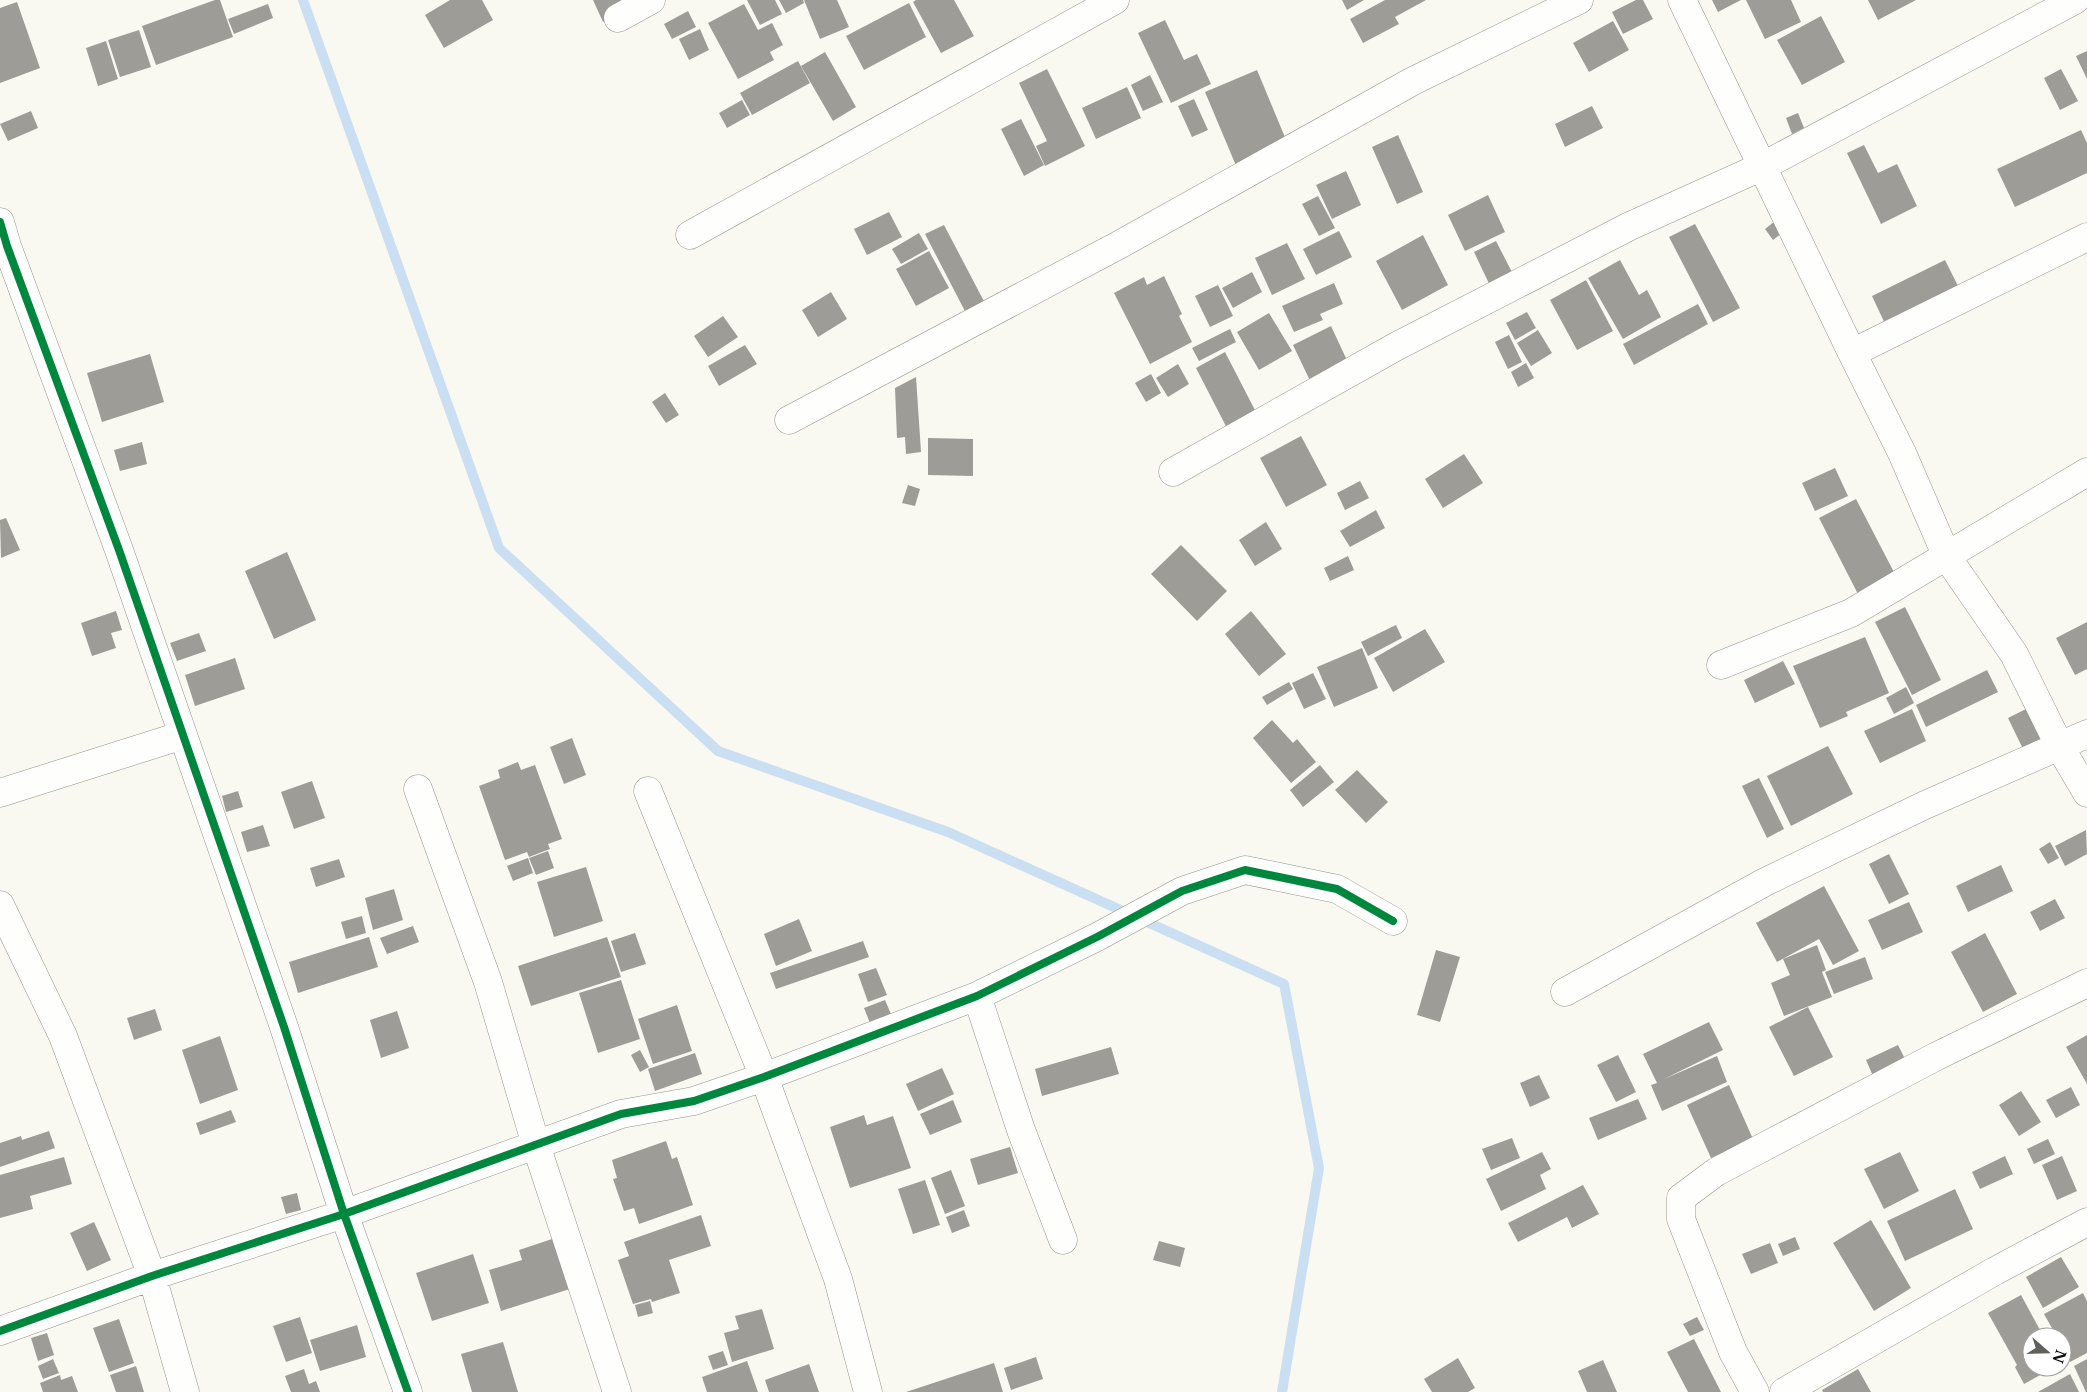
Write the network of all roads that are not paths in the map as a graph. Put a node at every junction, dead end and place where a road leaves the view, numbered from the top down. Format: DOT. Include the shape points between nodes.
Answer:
graph roads {
  1 [pos="651,0"];
  2 [pos="1115,0"];
  3 [pos="1579,0"];
  4 [pos="1682,0"];
  5 [pos="2075,0"];
  6 [pos="618,18"];
  7 [pos="1763,166"];
  8 [pos="690,235"];
  9 [pos="2087,237"];
  10 [pos="2,239"];
  11 [pos="1852,353"];
  12 [pos="789,420"];
  13 [pos="1173,472"];
  14 [pos="2087,472"];
  15 [pos="1947,557"];
  16 [pos="1721,665"];
  17 [pos="2087,734"];
  18 [pos="183,735"];
  19 [pos="2060,746"];
  20 [pos="418,789"];
  21 [pos="648,791"];
  22 [pos="2087,793"];
  23 [pos="0,794"];
  24 [pos="0,905"];
  25 [pos="1393,921"];
  26 [pos="2087,983"];
  27 [pos="1565,992"];
  28 [pos="977,996"];
  29 [pos="764,1077"];
  30 [pos="536,1145"];
  31 [pos="344,1214"];
  32 [pos="2087,1222"];
  33 [pos="1062,1240"];
  34 [pos="152,1276"];
  35 [pos="0,1331"];
  36 [pos="185,1392"];
  37 [pos="408,1392"];
  38 [pos="616,1392"];
  39 [pos="868,1392"];
  40 [pos="1755,1392"];
  41 [pos="1784,1392"];
  1 -- 6 [label="street"];
  2 -- 8 [label="street"];
  3 -- 12 [label="street" via="1413,81 1117,246"];
  4 -- 7 [label="street"];
  5 -- 7 [label="street"];
  7 -- 11 [label="street"];
  7 -- 13 [label="street" via="1630,226 1415,337"];
  9 -- 11 [label="street"];
  10 -- 18 [label="street" via="120,550"];
  11 -- 15 [label="street" via="1902,453"];
  14 -- 15 [label="street"];
  15 -- 16 [label="street" via="1851,613"];
  15 -- 19 [label="street" via="2014,654"];
  17 -- 19 [label="street"];
  18 -- 23 [label="street"];
  18 -- 31 [label="street" via="284,1027"];
  19 -- 22 [label="street"];
  19 -- 27 [label="street" via="1926,805 1765,882"];
  20 -- 30 [label="street" via="488,982"];
  21 -- 29 [label="street"];
  24 -- 34 [label="street" via="63,1036"];
  25 -- 28 [label="street" via="1337,889 1245,870 1182,891"];
  26 -- 40 [label="street" via="1936,1056 1716,1172 1681,1198 1681,1219 1733,1352"];
  28 -- 29 [label="street"];
  28 -- 33 [label="street" via="1020,1130"];
  29 -- 30 [label="street" via="694,1101 621,1114"];
  29 -- 39 [label="street" via="838,1279"];
  30 -- 31 [label="street"];
  30 -- 38 [label="street"];
  31 -- 34 [label="street"];
  31 -- 37 [label="street"];
  32 -- 41 [label="street" via="1995,1270"];
  34 -- 35 [label="street"];
  34 -- 36 [label="street"];
}
